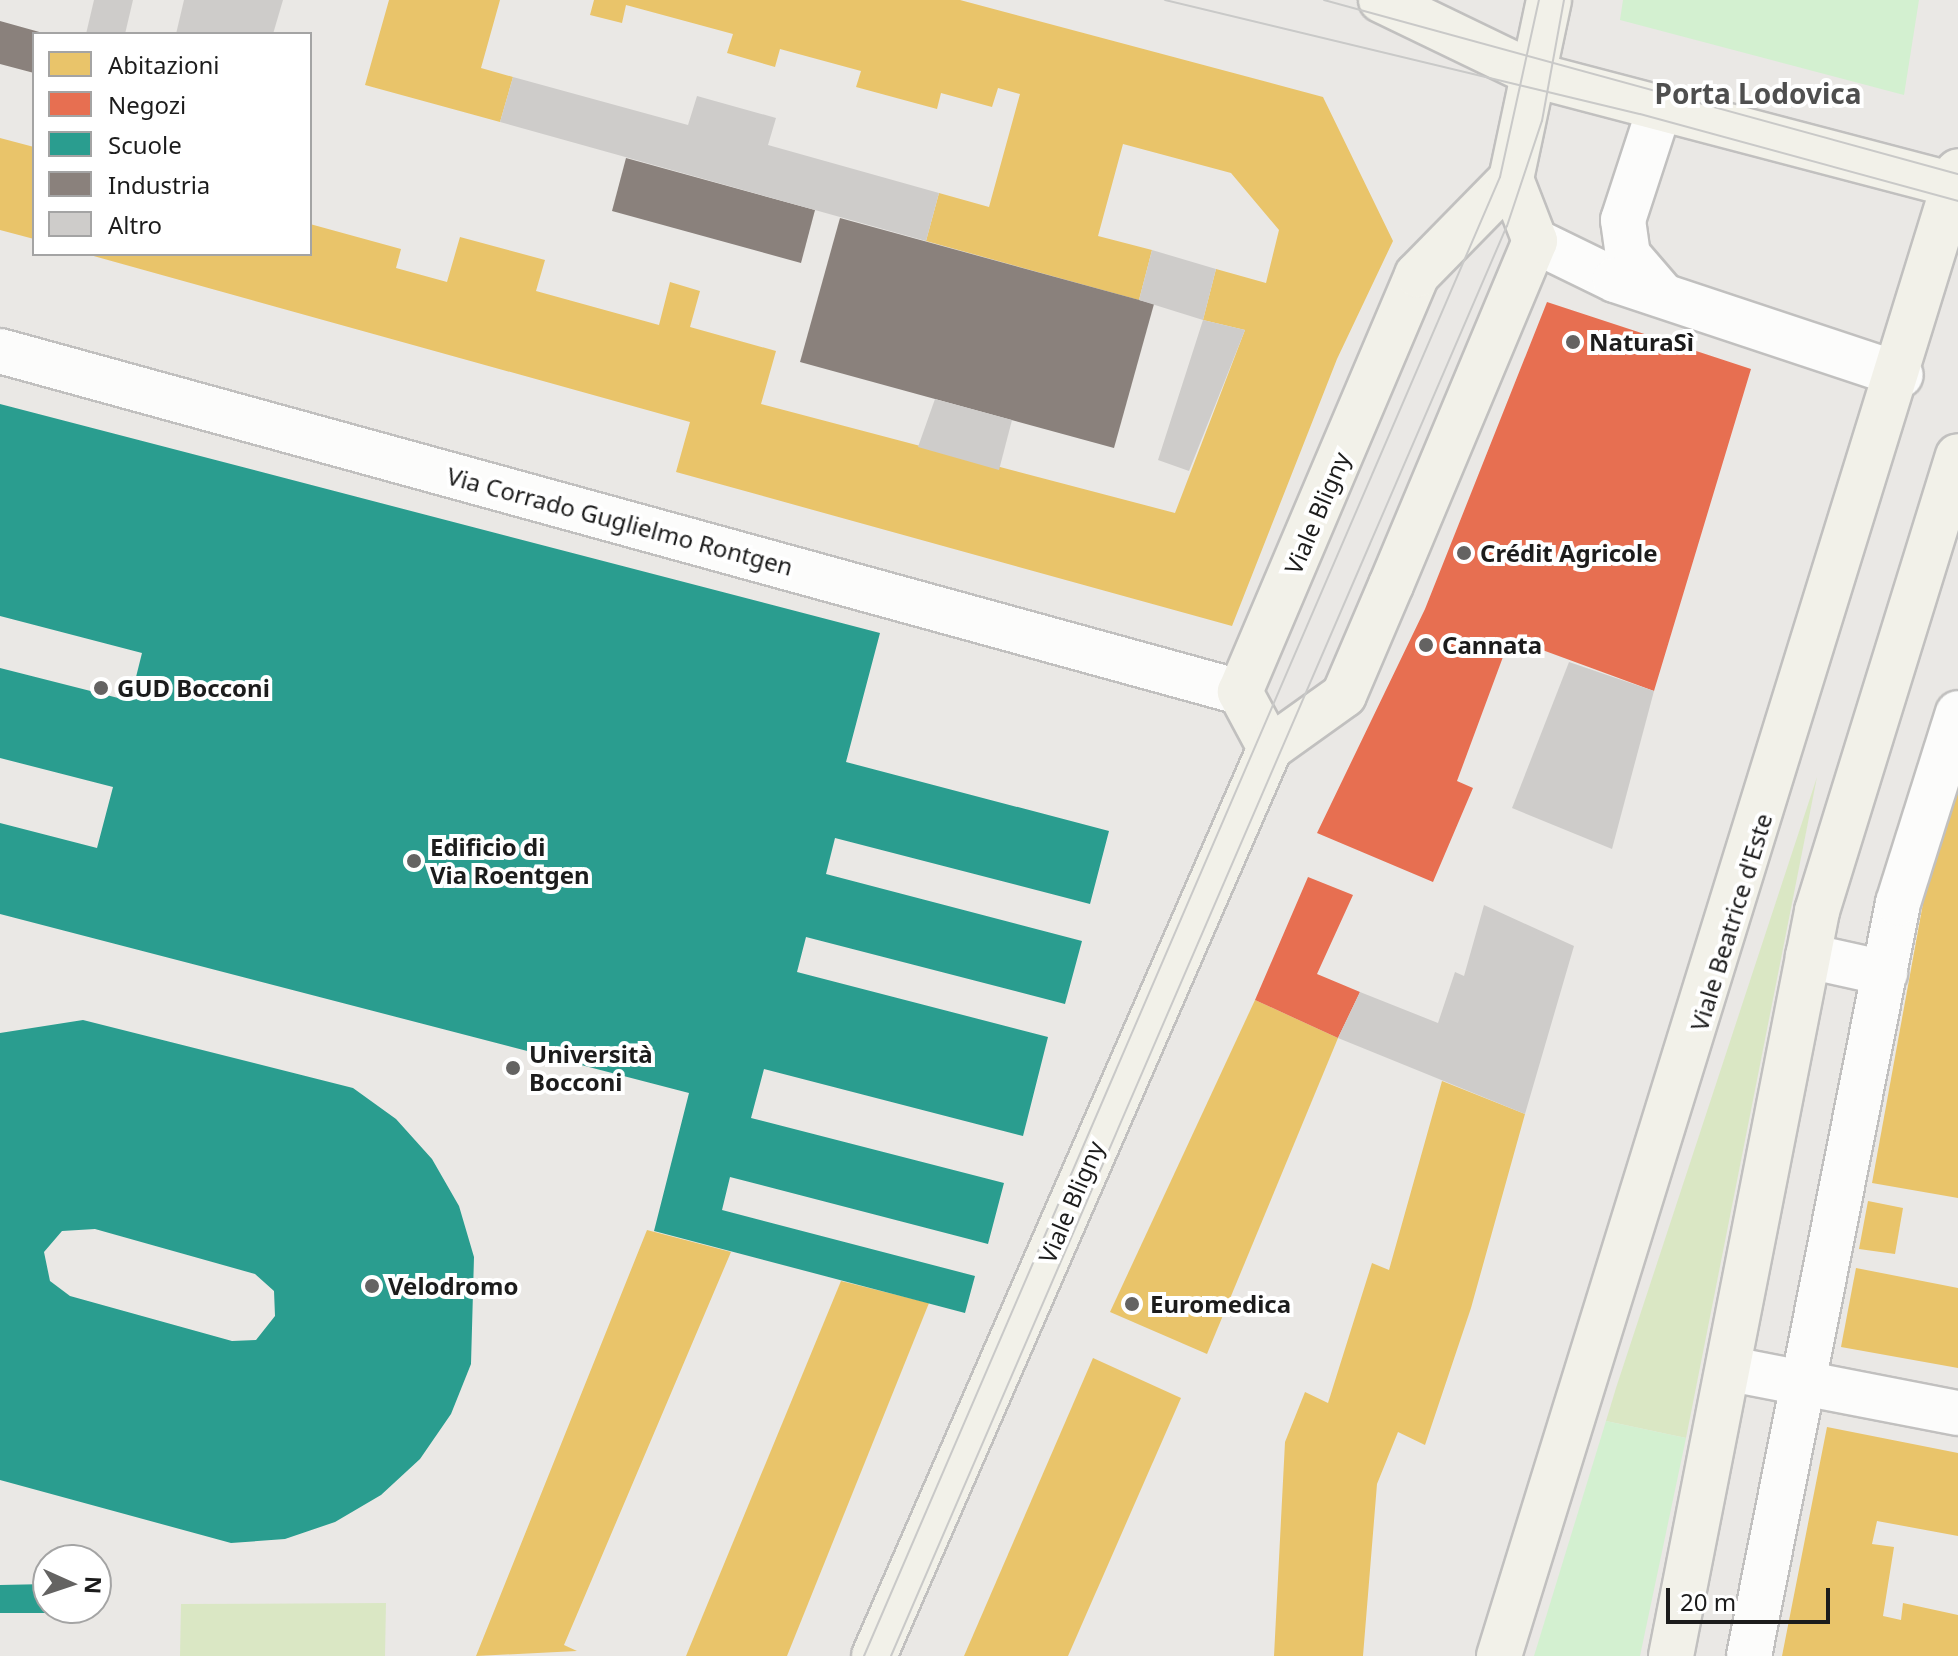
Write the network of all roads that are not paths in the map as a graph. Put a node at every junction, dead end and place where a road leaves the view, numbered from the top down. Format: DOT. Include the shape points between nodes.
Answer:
graph roads {
  1 [pos="1381,0"];
  2 [pos="1549,0"];
  3 [pos="1538,76"];
  4 [pos="1660,107"];
  5 [pos="1511,179"];
  6 [pos="1957,181"];
  7 [pos="1535,241"];
  8 [pos="1660,292"];
  9 [pos="0,351"];
  10 [pos="1901,375"];
  11 [pos="1958,456"];
  12 [pos="1240,692"];
  13 [pos="1958,713"];
  14 [pos="1270,748"];
  15 [pos="1808,956"];
  16 [pos="1885,973"];
  17 [pos="1731,1369"];
  18 [pos="1805,1383"];
  19 [pos="1958,1413"];
  20 [pos="874,1656"];
  21 [pos="1499,1656"];
  22 [pos="1671,1656"];
  23 [pos="1749,1656"];
  1 -- 3 [label="main road"];
  2 -- 3 [label="main road"];
  3 -- 4 [label="main road"];
  3 -- 5 [label="main road"];
  4 -- 6 [label="main road"];
  4 -- 8 [label="street" via="1623,220 1628,255"];
  5 -- 7 [label="main road"];
  5 -- 12 [label="main road, Viale Bligny" via="1417,275"];
  6 -- 10 [label="main road, Viale Beatrice d'Este"];
  7 -- 8 [label="street"];
  7 -- 14 [label="main road" via="1344,695"];
  8 -- 10 [label="street"];
  9 -- 12 [label="street, Via Corrado Guglielmo Rontgen"];
  10 -- 21 [label="main road, Viale Beatrice d'Este"];
  11 -- 15 [label="main road"];
  12 -- 14 [label="main road"];
  13 -- 16 [label="street" via="1898,903"];
  14 -- 20 [label="main road, Viale Bligny"];
  15 -- 16 [label="street"];
  15 -- 17 [label="main road"];
  16 -- 18 [label="street"];
  17 -- 18 [label="street"];
  17 -- 22 [label="main road"];
  18 -- 19 [label="street"];
  18 -- 23 [label="street"];
}
